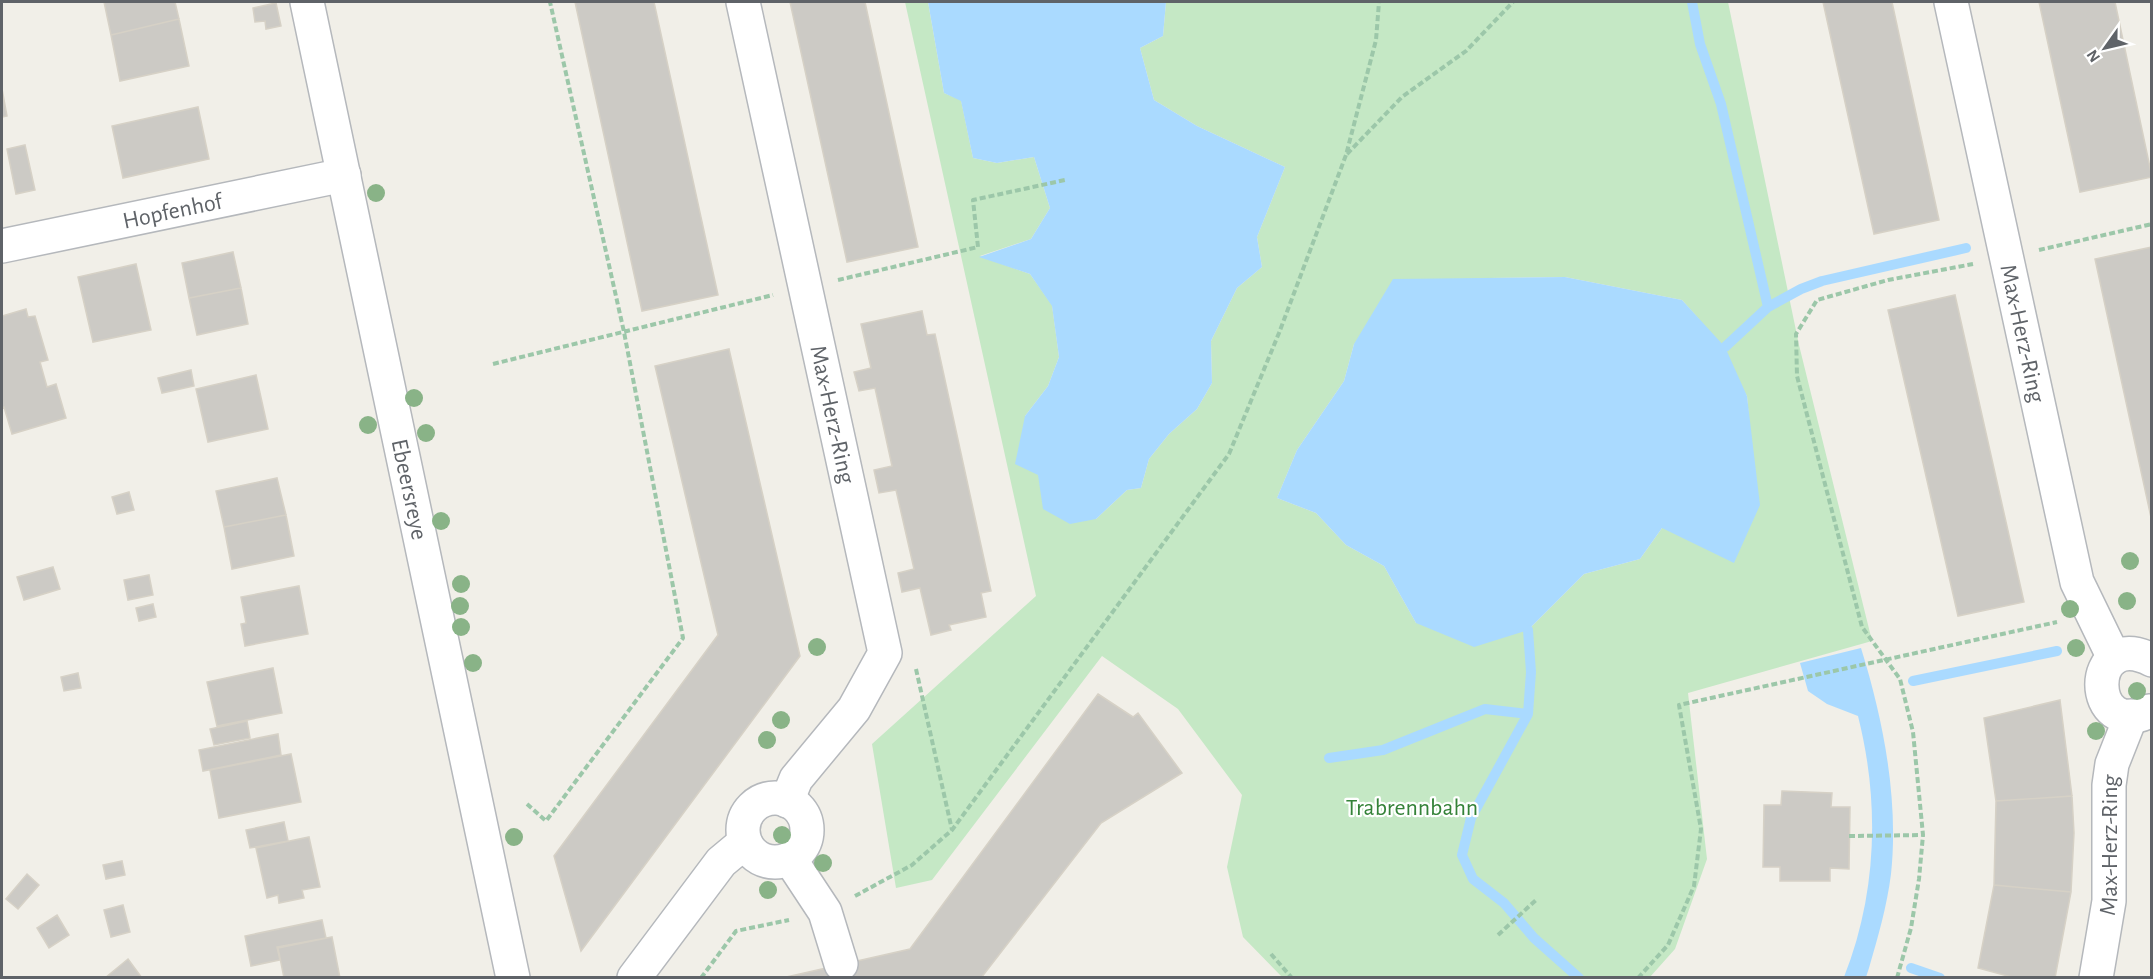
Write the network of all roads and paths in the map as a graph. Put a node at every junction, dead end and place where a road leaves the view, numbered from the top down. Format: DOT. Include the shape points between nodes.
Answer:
graph roads {
  1 [pos="307,2"];
  2 [pos="550,2"];
  3 [pos="743,2"];
  4 [pos="1379,2"];
  5 [pos="1513,2"];
  6 [pos="1951,2"];
  7 [pos="1346,155"];
  8 [pos="344,175"];
  9 [pos="1065,180"];
  10 [pos="1043,184"];
  11 [pos="2151,224"];
  12 [pos="2,246"];
  13 [pos="2007,258"];
  14 [pos="2093,614"];
  15 [pos="885,653"];
  16 [pos="1884,658"];
  17 [pos="2114,658"];
  18 [pos="2151,660"];
  19 [pos="2141,713"];
  20 [pos="787,801"];
  21 [pos="526,804"];
  22 [pos="952,830"];
  23 [pos="1923,835"];
  24 [pos="1849,836"];
  25 [pos="745,843"];
  26 [pos="790,859"];
  27 [pos="1536,900"];
  28 [pos="825,912"];
  29 [pos="1498,934"];
  30 [pos="1271,954"];
  31 [pos="841,964"];
  32 [pos="1898,977"];
  33 [pos="513,978"];
  34 [pos="634,978"];
  35 [pos="701,978"];
  36 [pos="1292,978"];
  37 [pos="1638,978"];
  38 [pos="2096,978"];
  1 -- 8 [label="street, Ebeersreye"];
  2 -- 21 [label="path" via="624,332 682,638 546,821"];
  3 -- 15 [label="street, Max-Herz-Ring"];
  4 -- 7 [label="path" via="1376,40"];
  5 -- 7 [label="path" via="1466,51 1402,97"];
  6 -- 13 [label="street, Max-Herz-Ring"];
  7 -- 22 [label="path" via="1229,454"];
  8 -- 12 [label="street, Hopfenhof"];
  8 -- 33 [label="street, Ebeersreye"];
  9 -- 10 [label="path"];
  11 -- 13 [label="path"];
  13 -- 14 [label="street, Max-Herz-Ring" via="2078,582"];
  13 -- 16 [label="path" via="1888,280 1817,300 1796,334 1797,376 1862,627"];
  14 -- 16 [label="path"];
  14 -- 17 [label="street, Max-Herz-Ring"];
  15 -- 20 [label="street" via="854,709 796,779"];
  15 -- 22 [label="path" via="915,666"];
  16 -- 23 [label="path" via="1900,679 1913,732"];
  16 -- 37 [label="path" via="1679,705 1701,829 1694,886 1668,945"];
  17 -- 18 [label="street" via="2133,653"];
  17 -- 19 [label="street" via="2102,674 2101,693 2112,710"];
  19 -- 38 [label="street, Max-Herz-Ring" via="2112,764 2109,901"];
  20 -- 25 [label="street" via="765,800 751,809 743,828"];
  20 -- 26 [label="street" via="799,810 807,827 804,844"];
  22 -- 28 [label="path" via="912,865"];
  23 -- 24 [label="path"];
  23 -- 32 [label="path" via="1920,879"];
  25 -- 26 [label="street" via="762,859"];
  25 -- 34 [label="street" via="721,862"];
  26 -- 28 [label="street"];
  27 -- 29 [label="path"];
  28 -- 31 [label="street"];
  28 -- 35 [label="path" via="736,932"];
  30 -- 36 [label="path"];
}
